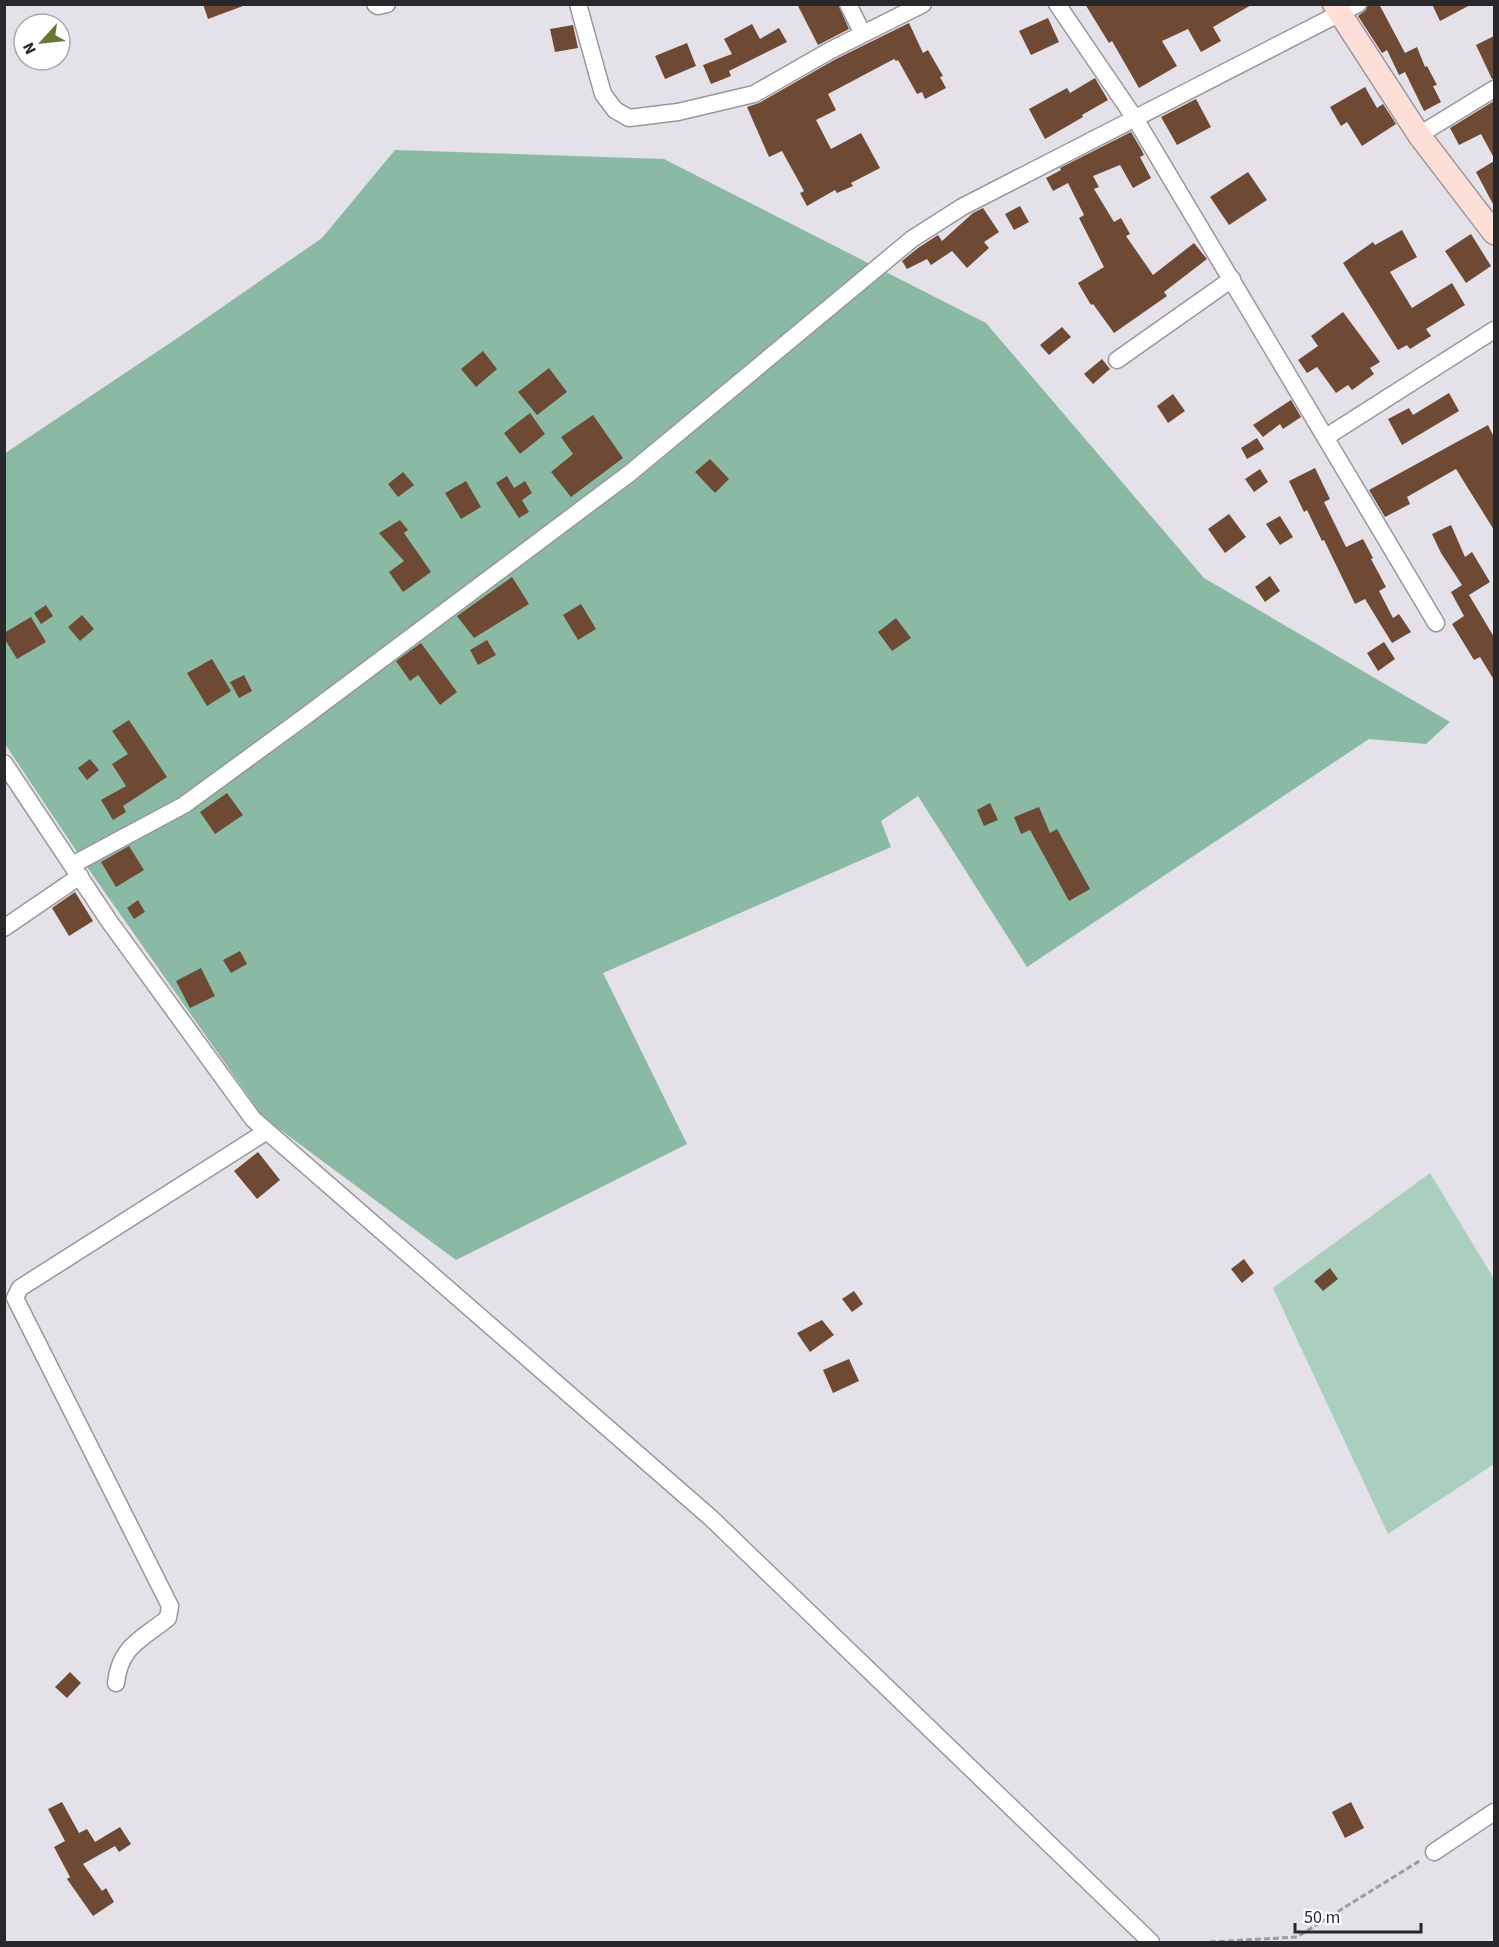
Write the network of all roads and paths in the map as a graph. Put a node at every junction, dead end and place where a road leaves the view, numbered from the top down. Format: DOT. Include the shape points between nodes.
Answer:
graph roads {
  1 [pos="375,4"];
  2 [pos="387,4"];
  3 [pos="578,4"];
  4 [pos="848,4"];
  5 [pos="923,4"];
  6 [pos="1058,4"];
  7 [pos="1344,8"];
  8 [pos="863,34"];
  9 [pos="1494,89"];
  10 [pos="1136,120"];
  11 [pos="1419,135"];
  12 [pos="1494,233"];
  13 [pos="1232,279"];
  14 [pos="1494,330"];
  15 [pos="1117,360"];
  16 [pos="1326,437"];
  17 [pos="1436,623"];
  18 [pos="4,763"];
  19 [pos="76,871"];
  20 [pos="4,928"];
  21 [pos="267,1131"];
  22 [pos="116,1683"];
  23 [pos="1494,1812"];
  24 [pos="1434,1852"];
  25 [pos="1151,1942"];
  26 [pos="1210,1942"];
  1 -- 2 [label="street"];
  3 -- 8 [label="street" via="603,94 615,110 629,118 678,112 754,94"];
  4 -- 8 [label="street"];
  5 -- 8 [label="street"];
  6 -- 10 [label="street"];
  7 -- 10 [label="street"];
  7 -- 11 [label="street"];
  9 -- 11 [label="street"];
  10 -- 13 [label="street"];
  10 -- 19 [label="street" via="962,207 912,238 630,473 184,805"];
  11 -- 12 [label="street"];
  13 -- 15 [label="street"];
  13 -- 16 [label="street"];
  14 -- 16 [label="street"];
  16 -- 17 [label="street"];
  18 -- 19 [label="street"];
  19 -- 20 [label="street"];
  19 -- 21 [label="street" via="253,1119"];
  21 -- 22 [label="street" via="20,1288 15,1298 170,1606 168,1618 125,1652"];
  21 -- 25 [label="street" via="711,1518"];
  23 -- 24 [label="street"];
  24 -- 26 [label="path" via="1297,1936"];
}
